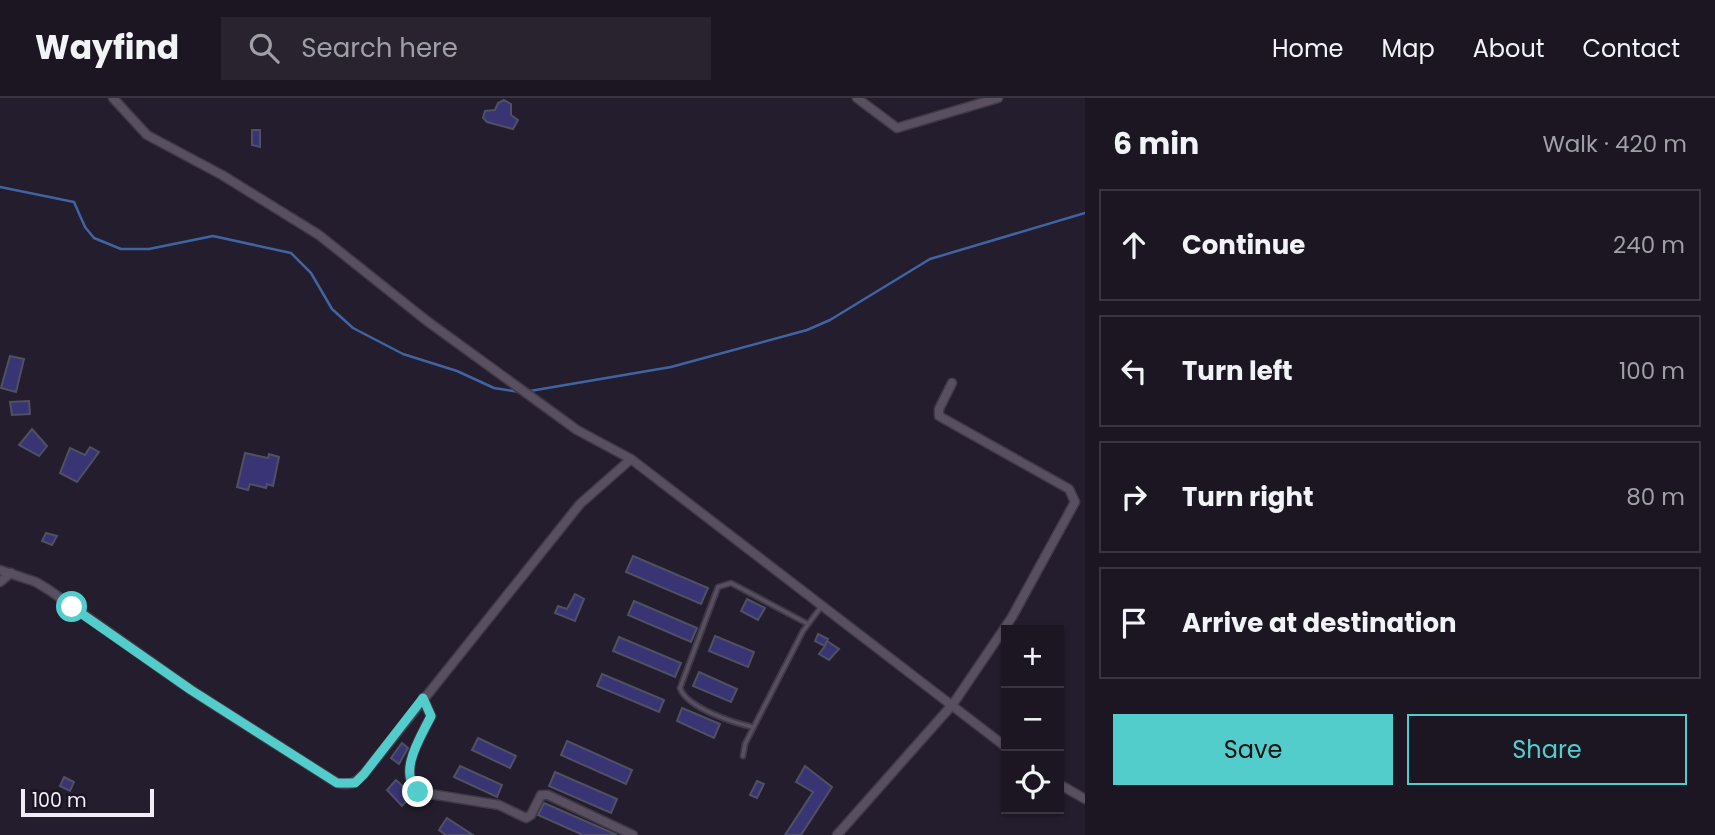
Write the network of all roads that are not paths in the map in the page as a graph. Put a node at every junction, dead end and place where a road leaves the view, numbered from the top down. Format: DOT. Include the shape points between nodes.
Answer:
graph roads {
  1 [pos="113,98"];
  2 [pos="856,98"];
  3 [pos="998,98"];
  4 [pos="952,383"];
  5 [pos="631,459"];
  6 [pos="0,570"];
  7 [pos="10,573"];
  8 [pos="0,582"];
  9 [pos="824,604"];
  10 [pos="808,624"];
  11 [pos="423,698"];
  12 [pos="953,704"];
  13 [pos="754,727"];
  14 [pos="1001,743"];
  15 [pos="743,756"];
  16 [pos="1064,786"];
  17 [pos="1085,799"];
  18 [pos="633,835"];
  19 [pos="836,835"];
  1 -- 5 [label="street" via="147,135 319,235 577,430"];
  2 -- 3 [label="street" via="897,128"];
  4 -- 12 [label="street" via="939,416 1069,489 1076,502 1012,617"];
  5 -- 9 [label="street"];
  5 -- 11 [label="street" via="580,505"];
  6 -- 7 [label="street"];
  7 -- 8 [label="street"];
  7 -- 11 [label="street" via="49,590 191,690 337,783 355,783"];
  9 -- 10 [label="lane"];
  9 -- 12 [label="street"];
  10 -- 13 [label="lane"];
  10 -- 13 [label="lane" via="731,583 719,587 680,688 696,704 733,723"];
  11 -- 18 [label="street" via="431,716 409,771 410,783 418,792 499,805 526,818 541,795 548,795"];
  12 -- 14 [label="street"];
  12 -- 19 [label="street"];
  13 -- 15 [label="lane"];
  16 -- 17 [label="street"];
}
